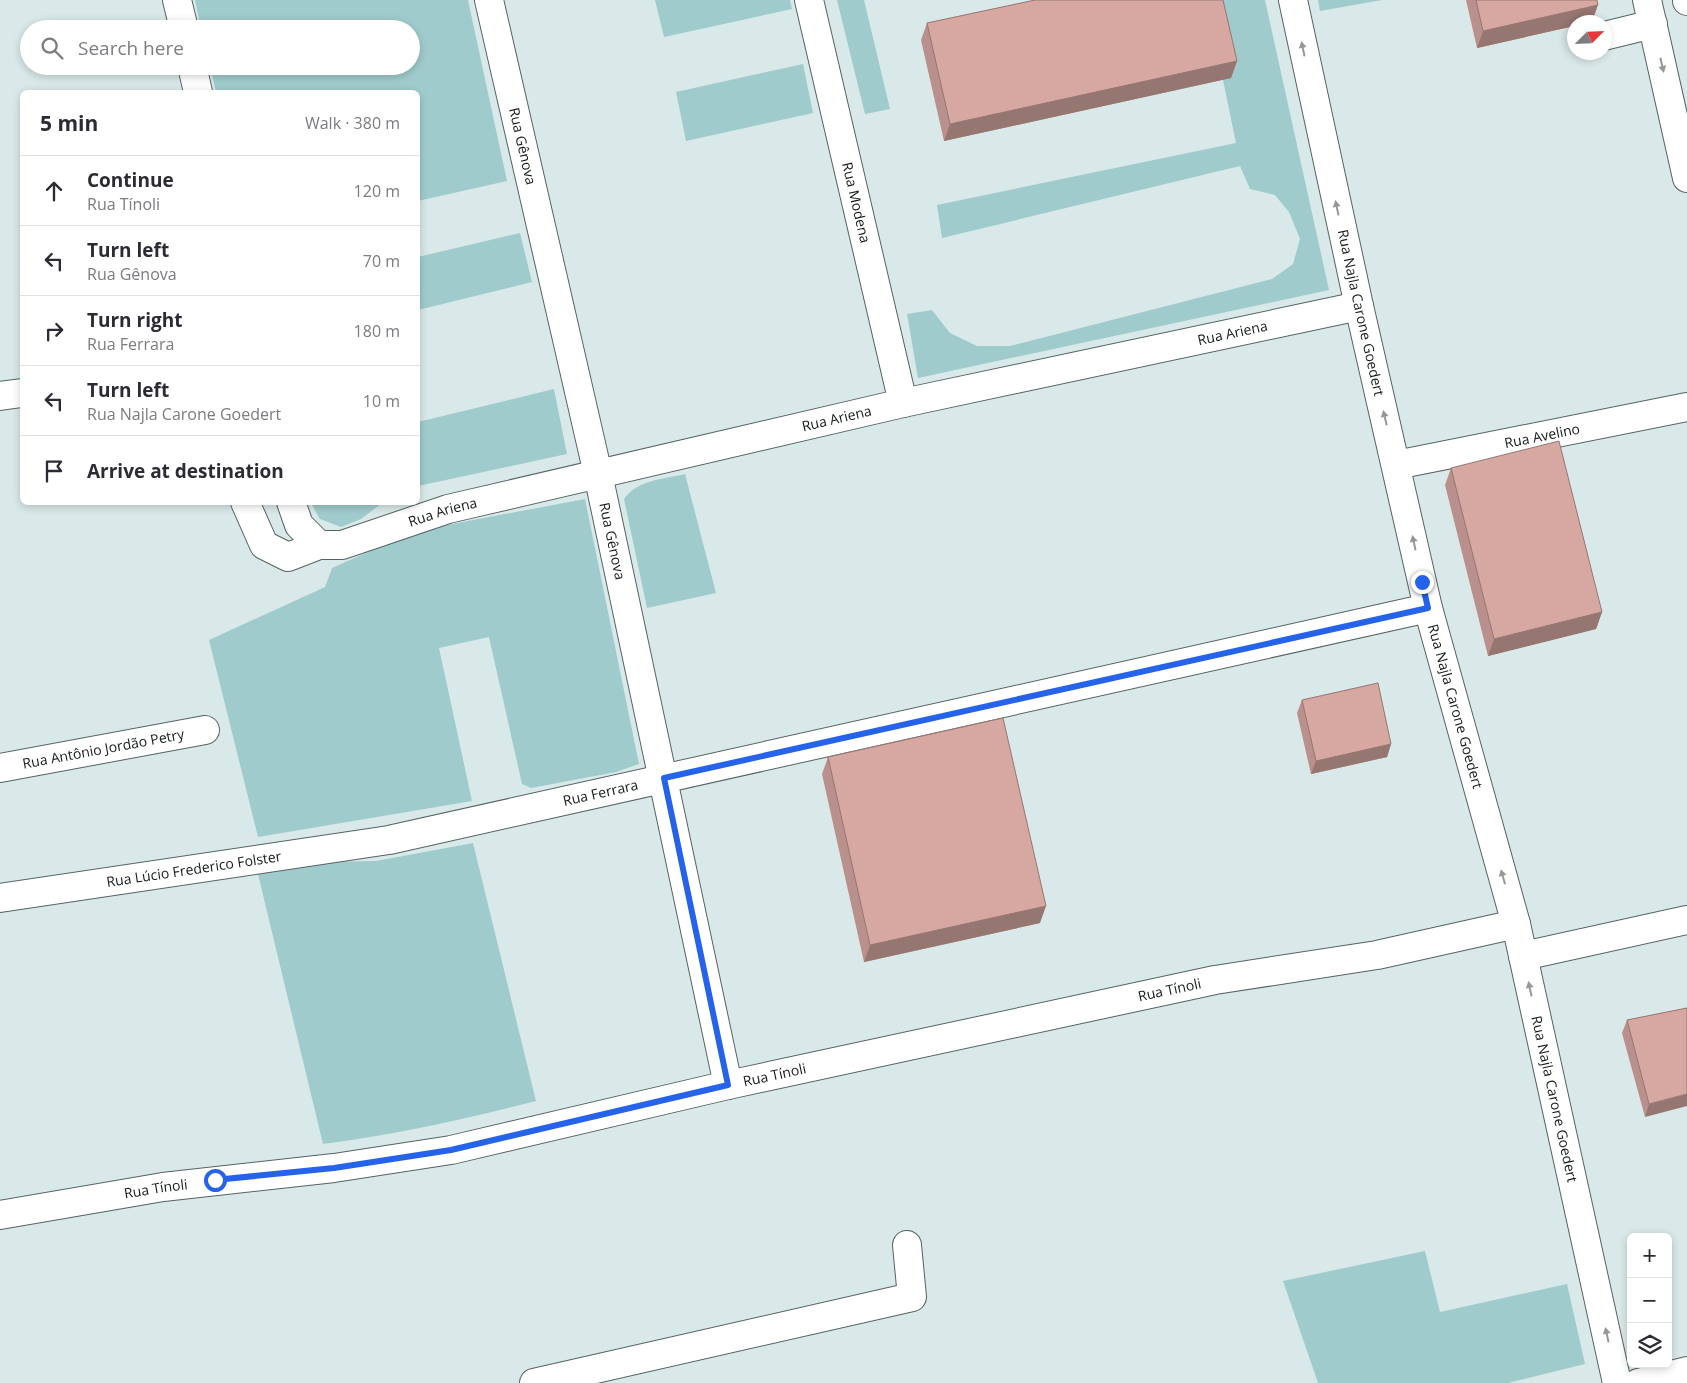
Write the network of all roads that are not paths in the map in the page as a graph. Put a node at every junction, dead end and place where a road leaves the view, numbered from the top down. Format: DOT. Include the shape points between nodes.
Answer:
graph roads {
  1 [pos="177,0"];
  2 [pos="489,0"];
  3 [pos="810,0"];
  4 [pos="1293,0"];
  5 [pos="1650,12"];
  6 [pos="182,20"];
  7 [pos="1612,32"];
  8 [pos="194,75"];
  9 [pos="198,90"];
  10 [pos="1687,178"];
  11 [pos="1359,306"];
  12 [pos="20,393"];
  13 [pos="0,396"];
  14 [pos="903,403"];
  15 [pos="1687,407"];
  16 [pos="1396,465"];
  17 [pos="598,474"];
  18 [pos="245,505"];
  19 [pos="292,505"];
  20 [pos="319,544"];
  21 [pos="1428,608"];
  22 [pos="205,730"];
  23 [pos="0,768"];
  24 [pos="664,778"];
  25 [pos="389,840"];
  26 [pos="0,898"];
  27 [pos="1687,920"];
  28 [pos="1516,924"];
  29 [pos="1523,956"];
  30 [pos="728,1085"];
  31 [pos="0,1216"];
  32 [pos="907,1245"];
  33 [pos="1687,1371"];
  34 [pos="534,1383"];
  35 [pos="1617,1383"];
  36 [pos="1638,1383"];
  1 -- 6 [label="street"];
  2 -- 17 [label="street, Rua Gênova"];
  3 -- 14 [label="street, Rua Modena"];
  11 -- 4 [label="street, Rua Najla Carone Goedert, one-way"];
  5 -- 7 [label="street"];
  5 -- 10 [label="street, one-way"];
  8 -- 9 [label="street"];
  11 -- 14 [label="street, Rua Ariena"];
  16 -- 11 [label="street, Rua Najla Carone Goedert, one-way"];
  12 -- 13 [label="street"];
  14 -- 17 [label="street, Rua Ariena"];
  15 -- 16 [label="street, Rua Avelino"];
  21 -- 16 [label="street, Rua Najla Carone Goedert, one-way"];
  17 -- 20 [label="street, Rua Ariena" via="428,515 342,545"];
  17 -- 24 [label="street, Rua Gênova"];
  18 -- 20 [label="street" via="264,545 288,557"];
  19 -- 20 [label="street" via="299,525"];
  21 -- 24 [label="street, Rua Ferrara"];
  28 -- 21 [label="street, Rua Najla Carone Goedert, one-way"];
  22 -- 23 [label="street, Rua Antônio Jordão Petry"];
  24 -- 25 [label="street, Rua Ferrara"];
  24 -- 30 [label="street, Rua Gênova"];
  25 -- 26 [label="street, Rua Lúcio Frederico Folster"];
  27 -- 29 [label="street"];
  28 -- 29 [label="street, Rua Najla Carone Goedert"];
  28 -- 30 [label="street, Rua Tínoli" via="1377,955 1215,980"];
  35 -- 29 [label="street, Rua Najla Carone Goedert, one-way"];
  30 -- 31 [label="street, Rua Tínoli" via="451,1150 334,1168 163,1187"];
  32 -- 34 [label="street" via="912,1297"];
  33 -- 36 [label="street"];
}
